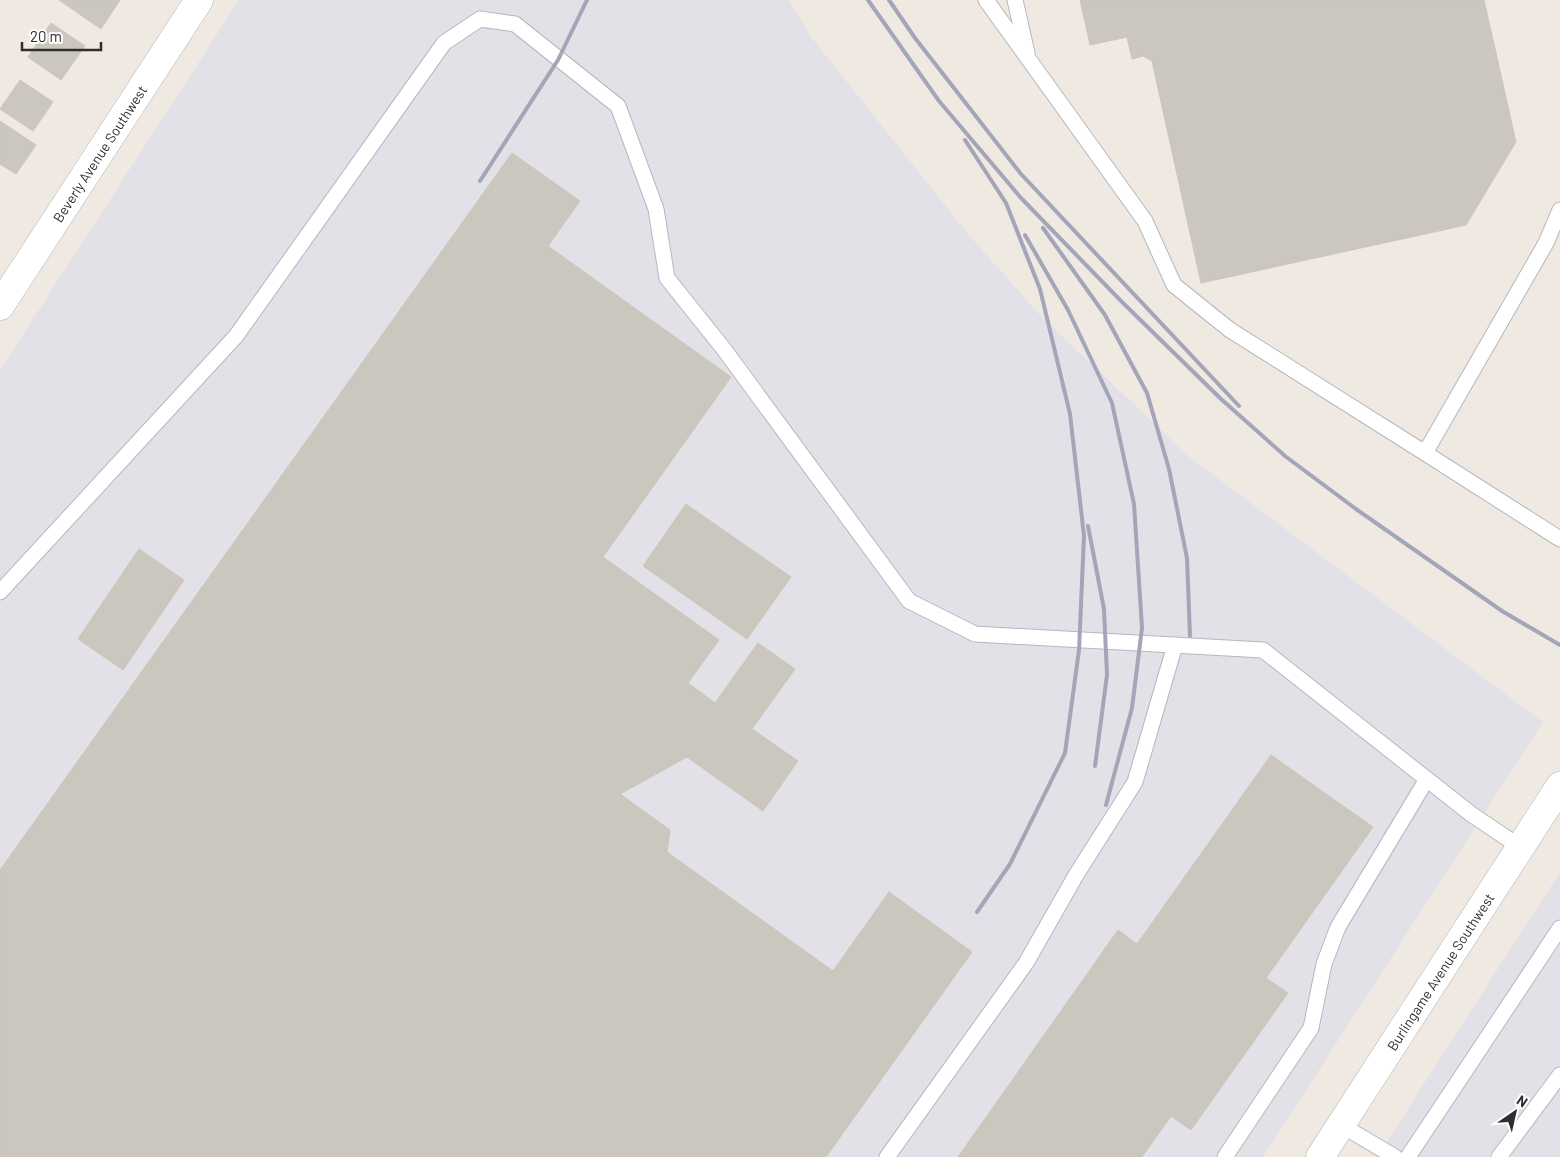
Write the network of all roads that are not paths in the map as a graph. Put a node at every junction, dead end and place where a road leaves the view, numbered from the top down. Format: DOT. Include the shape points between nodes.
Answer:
graph roads {
  1 [pos="200,0"];
  2 [pos="986,0"];
  3 [pos="1016,0"];
  4 [pos="1029,59"];
  5 [pos="1560,210"];
  6 [pos="0,306"];
  7 [pos="1425,453"];
  8 [pos="1560,539"];
  9 [pos="0,592"];
  10 [pos="1175,645"];
  11 [pos="1427,779"];
  12 [pos="1560,786"];
  13 [pos="1520,847"];
  14 [pos="1560,928"];
  15 [pos="1560,1075"];
  16 [pos="1341,1124"];
  17 [pos="886,1157"];
  18 [pos="1225,1157"];
  19 [pos="1320,1157"];
  20 [pos="1395,1157"];
  21 [pos="1408,1157"];
  22 [pos="1499,1157"];
  1 -- 6 [label="street, Beverly Avenue Southwest"];
  2 -- 4 [label="lane"];
  3 -- 4 [label="lane"];
  4 -- 7 [label="lane" via="1145,221 1174,285 1230,330"];
  5 -- 7 [label="lane" via="1546,243"];
  7 -- 8 [label="lane"];
  9 -- 10 [label="lane" via="236,336 444,43 480,19 515,24 618,106 656,209 666,278 723,348 909,601 975,634"];
  10 -- 11 [label="lane" via="1263,650"];
  10 -- 17 [label="lane" via="1135,782 1026,963"];
  11 -- 13 [label="lane"];
  11 -- 18 [label="lane" via="1338,927 1324,964 1311,1028"];
  12 -- 13 [label="street, Burlingame Avenue Southwest"];
  13 -- 16 [label="street, Burlingame Avenue Southwest"];
  14 -- 21 [label="lane"];
  15 -- 22 [label="lane"];
  16 -- 19 [label="street, Burlingame Avenue Southwest"];
  16 -- 20 [label="lane"];
}
